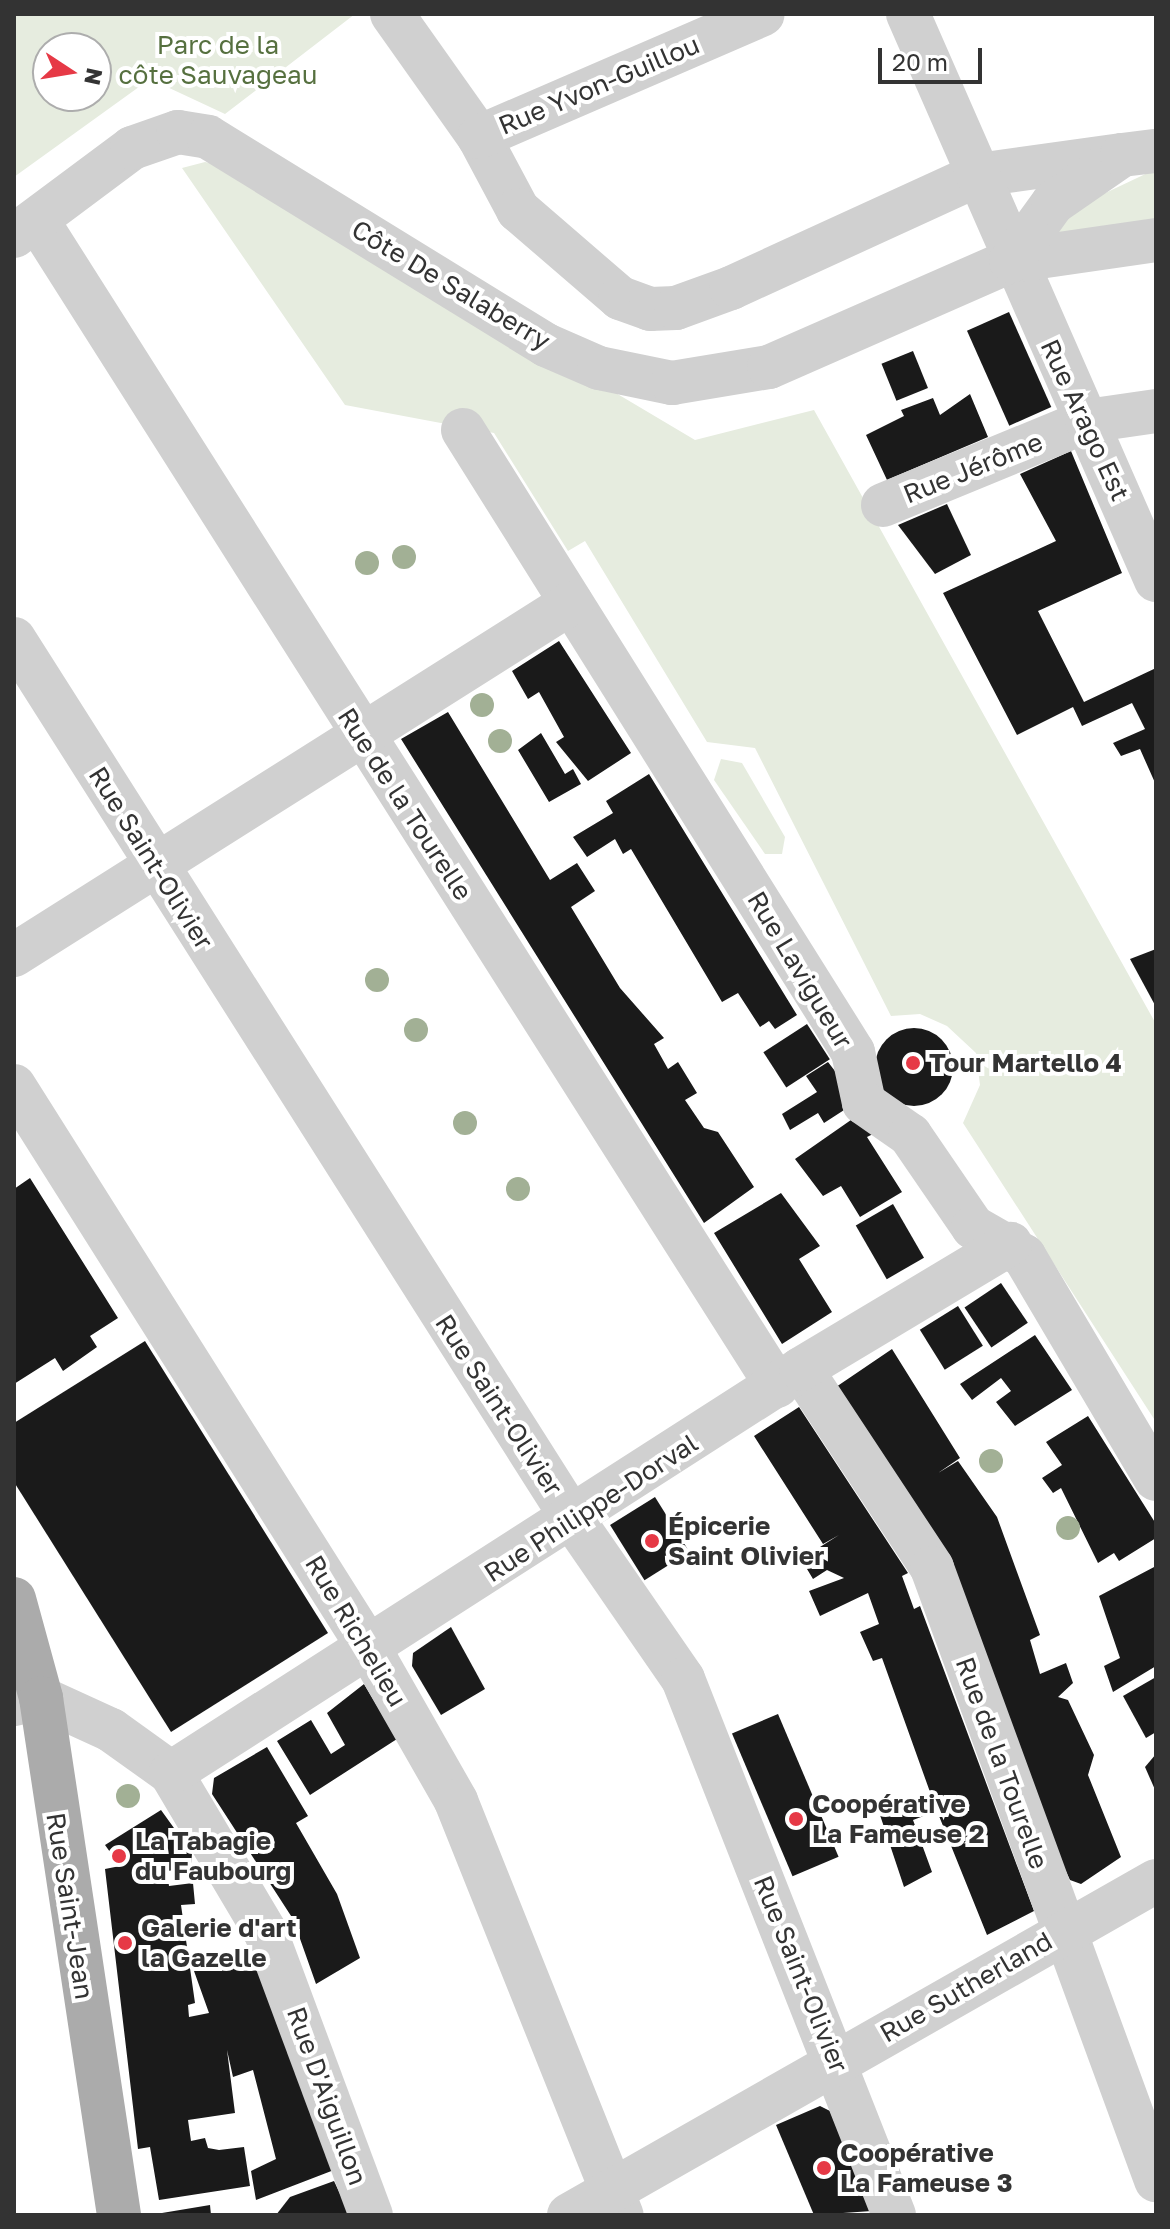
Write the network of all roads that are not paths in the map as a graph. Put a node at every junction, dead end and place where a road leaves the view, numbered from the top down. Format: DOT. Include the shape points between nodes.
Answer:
graph roads {
  1 [pos="392,14"];
  2 [pos="763,14"];
  3 [pos="908,14"];
  4 [pos="479,137"];
  5 [pos="1139,153"];
  6 [pos="978,175"];
  7 [pos="26,228"];
  8 [pos="1156,240"];
  9 [pos="1011,261"];
  10 [pos="1156,411"];
  11 [pos="1087,421"];
  12 [pos="463,430"];
  13 [pos="883,505"];
  14 [pos="1156,580"];
  15 [pos="571,603"];
  16 [pos="14,639"];
  17 [pos="360,733"];
  18 [pos="157,869"];
  19 [pos="14,955"];
  20 [pos="14,1086"];
  21 [pos="1010,1244"];
  22 [pos="789,1378"];
  23 [pos="1156,1479"];
  24 [pos="574,1521"];
  25 [pos="14,1599"];
  26 [pos="370,1650"];
  27 [pos="27,1701"];
  28 [pos="171,1773"];
  29 [pos="1156,1881"];
  30 [pos="1062,1932"];
  31 [pos="836,2060"];
  32 [pos="1156,2180"];
  33 [pos="617,2203"];
  34 [pos="119,2215"];
  35 [pos="371,2215"];
  36 [pos="569,2215"];
  37 [pos="894,2215"];
  1 -- 4 [label="street"];
  2 -- 4 [label="street, Rue Yvon-Guillou"];
  3 -- 6 [label="street, Rue Arago Est"];
  4 -- 6 [label="street" via="518,210 620,298 650,309 731,288"];
  5 -- 6 [label="street"];
  5 -- 9 [label="street" via="1053,203 1025,231"];
  6 -- 9 [label="street, Rue Arago Est"];
  7 -- 9 [label="street, Côte De Salaberry" via="132,148 178,132 208,137 533,338 599,368 672,383 769,367"];
  7 -- 17 [label="street, Rue de la Tourelle"];
  8 -- 9 [label="street, Côte De Salaberry"];
  9 -- 11 [label="street, Rue Arago Est"];
  10 -- 11 [label="street, Rue Jérôme"];
  11 -- 13 [label="street, Rue Jérôme"];
  11 -- 14 [label="street, Rue Arago Est"];
  12 -- 15 [label="street, Rue Lavigueur"];
  15 -- 17 [label="street"];
  15 -- 21 [label="street, Rue Lavigueur" via="853,1052 852,1076 864,1103 910,1135 973,1227"];
  16 -- 18 [label="street, Rue Saint-Olivier"];
  17 -- 18 [label="street"];
  17 -- 22 [label="street, Rue de la Tourelle"];
  18 -- 19 [label="street"];
  18 -- 24 [label="street, Rue Saint-Olivier"];
  20 -- 26 [label="street, Rue Richelieu"];
  21 -- 22 [label="street, Rue Philippe-Dorval"];
  21 -- 23 [label="street"];
  22 -- 24 [label="street, Rue Philippe-Dorval"];
  22 -- 30 [label="street, Rue de la Tourelle" via="932,1568"];
  24 -- 26 [label="street, Rue Philippe-Dorval"];
  24 -- 31 [label="street, Rue Saint-Olivier" via="683,1679"];
  25 -- 27 [label="main road, Rue Saint-Jean"];
  26 -- 28 [label="street, Rue Philippe-Dorval"];
  26 -- 33 [label="street, Rue Richelieu" via="456,1801"];
  27 -- 28 [label="street, Rue D'Aiguillon" via="111,1730"];
  27 -- 34 [label="main road, Rue Saint-Jean"];
  28 -- 35 [label="street, Rue D'Aiguillon" via="266,1933"];
  29 -- 30 [label="street, Rue Sutherland"];
  30 -- 31 [label="street, Rue Sutherland"];
  30 -- 32 [label="street, Rue de la Tourelle"];
  31 -- 33 [label="street, Rue Sutherland"];
  31 -- 37 [label="street, Rue Saint-Olivier"];
  33 -- 36 [label="street, Rue Sutherland"];
}
